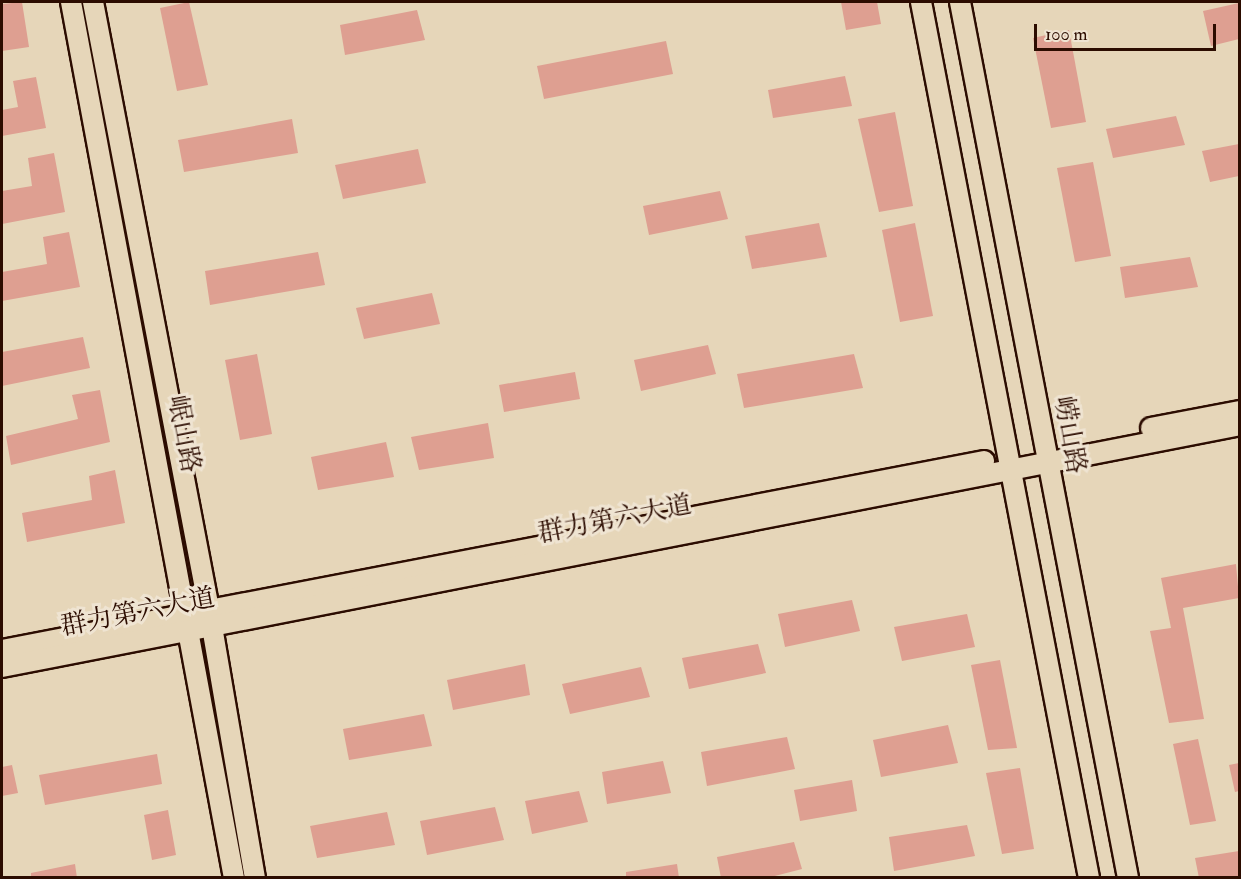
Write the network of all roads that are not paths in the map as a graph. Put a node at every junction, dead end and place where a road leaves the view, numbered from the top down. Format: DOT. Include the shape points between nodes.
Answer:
graph roads {
  1 [pos="71,2"];
  2 [pos="93,2"];
  3 [pos="921,2"];
  4 [pos="960,2"];
  5 [pos="1239,411"];
  6 [pos="1239,425"];
  7 [pos="1045,455"];
  8 [pos="1010,462"];
  9 [pos="210,618"];
  10 [pos="190,622"];
  11 [pos="2,650"];
  12 [pos="2,667"];
  13 [pos="234,878"];
  14 [pos="255,878"];
  15 [pos="1089,878"];
  16 [pos="1128,878"];
  1 -- 10 [label="main road, 岷山路"];
  2 -- 9 [label="main road, 岷山路"];
  3 -- 8 [label="main road"];
  4 -- 7 [label="main road, 崂山路"];
  5 -- 7 [label="main road, 群力第六大道"];
  6 -- 7 [label="main road, 群力第六大道"];
  7 -- 8 [label="main road, 群力第六大道"];
  7 -- 16 [label="main road, 崂山路"];
  8 -- 9 [label="main road, 群力第六大道"];
  8 -- 15 [label="main road"];
  9 -- 10 [label="main road, 群力第六大道"];
  9 -- 14 [label="main road, 岷山路"];
  10 -- 11 [label="main road, 群力第六大道"];
  10 -- 12 [label="main road, 群力第六大道"];
  10 -- 13 [label="main road, 岷山路"];
}
